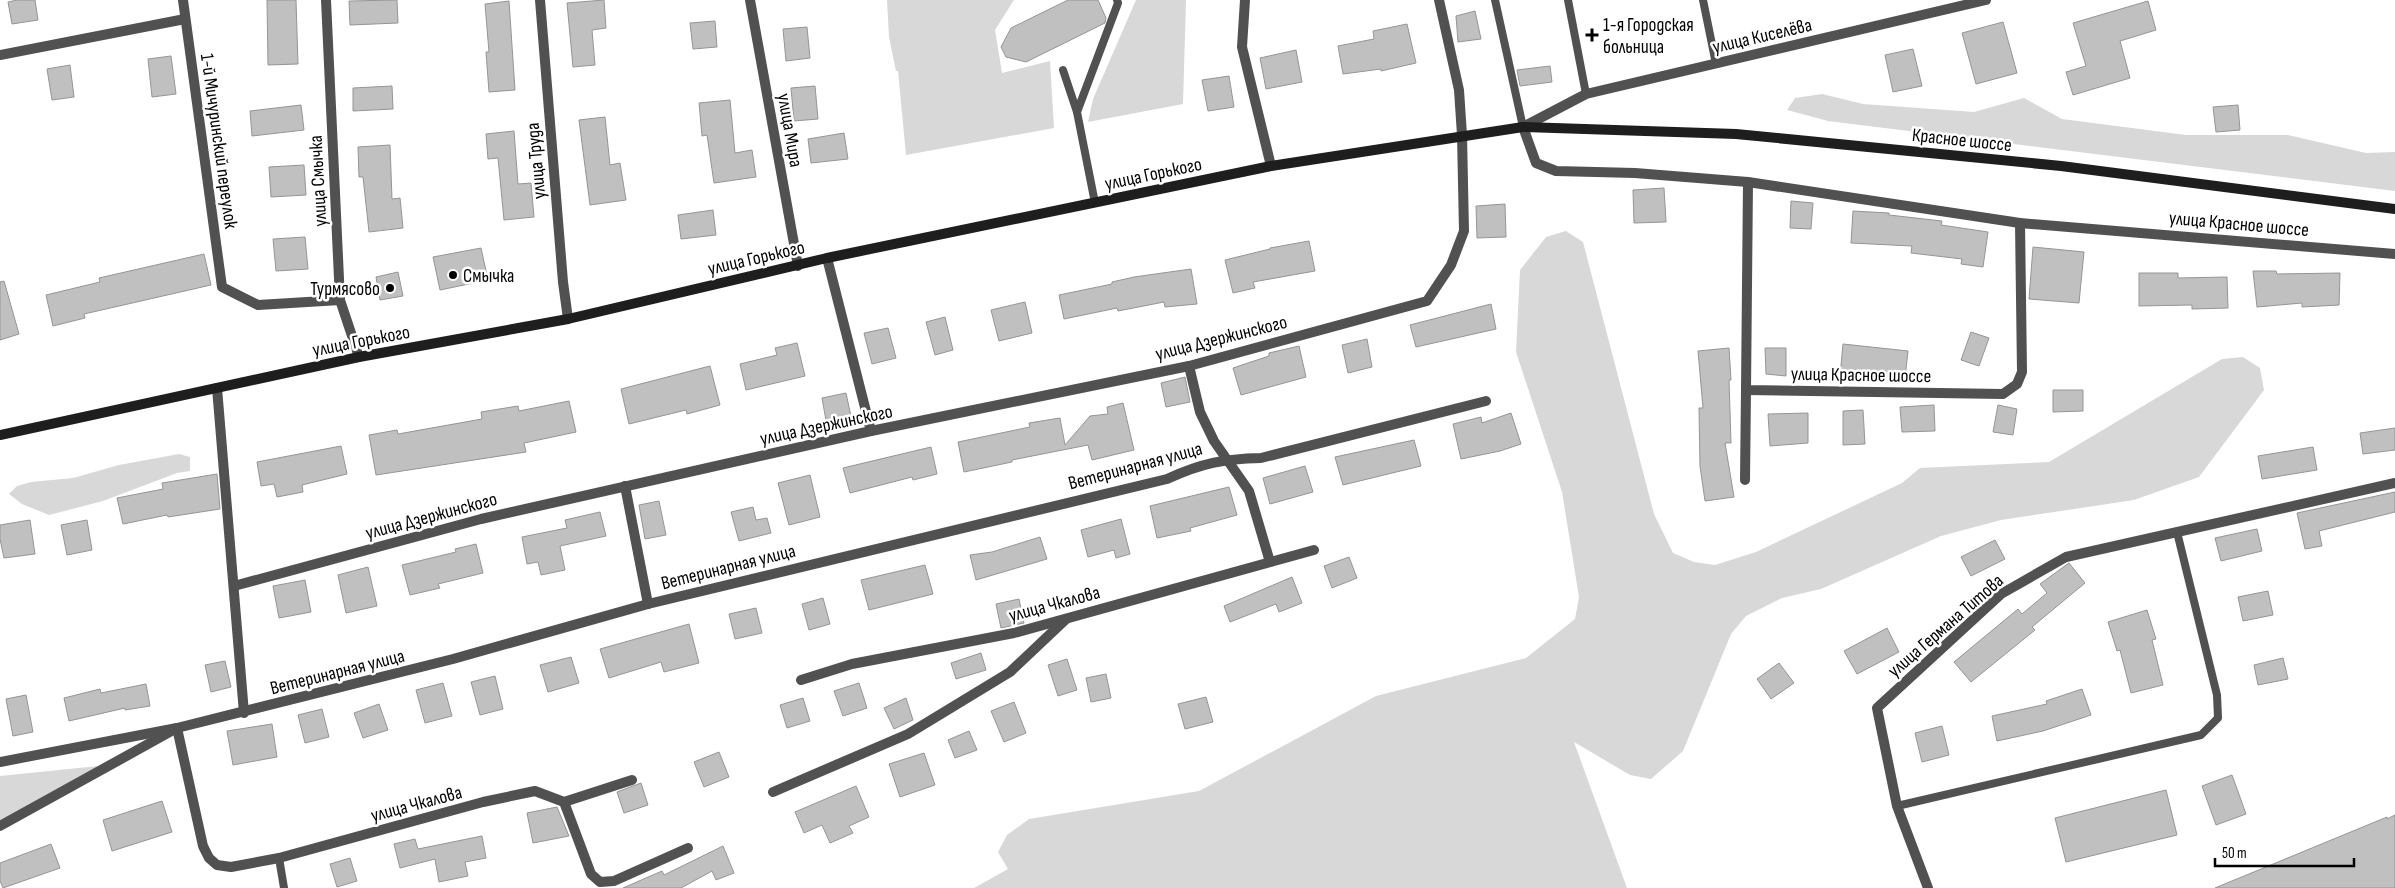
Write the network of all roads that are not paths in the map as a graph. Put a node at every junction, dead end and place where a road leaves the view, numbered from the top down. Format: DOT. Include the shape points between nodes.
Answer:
graph roads {
  1 [pos="183,0"];
  2 [pos="326,0"];
  3 [pos="540,0"];
  4 [pos="750,0"];
  5 [pos="1117,0"];
  6 [pos="1245,0"];
  7 [pos="1439,0"];
  8 [pos="1495,0"];
  9 [pos="1568,0"];
  10 [pos="1703,0"];
  11 [pos="1986,0"];
  12 [pos="185,19"];
  13 [pos="0,56"];
  14 [pos="1716,64"];
  15 [pos="1063,70"];
  16 [pos="1586,94"];
  17 [pos="1077,112"];
  18 [pos="1523,127"];
  19 [pos="1462,135"];
  20 [pos="1271,166"];
  21 [pos="1748,182"];
  22 [pos="1095,202"];
  23 [pos="2395,209"];
  24 [pos="2020,223"];
  25 [pos="2395,254"];
  26 [pos="827,258"];
  27 [pos="798,266"];
  28 [pos="340,300"];
  29 [pos="568,319"];
  30 [pos="358,357"];
  31 [pos="1189,366"];
  32 [pos="217,388"];
  33 [pos="1746,390"];
  34 [pos="1486,401"];
  35 [pos="871,432"];
  36 [pos="0,435"];
  37 [pos="1227,459"];
  38 [pos="1745,480"];
  39 [pos="2395,483"];
  40 [pos="625,486"];
  41 [pos="2177,532"];
  42 [pos="1314,550"];
  43 [pos="1270,562"];
  44 [pos="234,586"];
  45 [pos="648,604"];
  46 [pos="1067,618"];
  47 [pos="801,680"];
  48 [pos="244,713"];
  49 [pos="177,728"];
  50 [pos="0,762"];
  51 [pos="632,780"];
  52 [pos="773,792"];
  53 [pos="564,802"];
  54 [pos="1897,806"];
  55 [pos="0,826"];
  56 [pos="688,848"];
  57 [pos="279,858"];
  58 [pos="284,888"];
  59 [pos="1928,888"];
  1 -- 12 [label="street, 1-й Мичуринский переулок"];
  2 -- 28 [label="street, улица Смычка"];
  3 -- 29 [label="street, улица Труда"];
  4 -- 27 [label="street, улица Мира"];
  5 -- 17 [label="lane"];
  6 -- 20 [label="street" via="1242,47"];
  7 -- 19 [label="street" via="1459,90"];
  8 -- 18 [label="lane"];
  9 -- 16 [label="lane"];
  10 -- 14 [label="lane"];
  11 -- 14 [label="street, улица Киселёва"];
  12 -- 13 [label="street"];
  12 -- 28 [label="street, 1-й Мичуринский переулок" via="222,287 258,305"];
  14 -- 16 [label="street, улица Киселёва"];
  15 -- 17 [label="lane"];
  16 -- 18 [label="street, улица Киселёва"];
  17 -- 22 [label="lane"];
  18 -- 19 [label="main road, улица Горького"];
  18 -- 21 [label="street, улица Красное шоссе" via="1536,163 1556,170"];
  18 -- 23 [label="main road, Красное шоссе" via="1746,135 2061,166"];
  19 -- 20 [label="main road, улица Горького"];
  19 -- 31 [label="street, улица Дзержинского" via="1464,231 1451,265 1427,301"];
  20 -- 22 [label="main road, улица Горького"];
  21 -- 24 [label="street, улица Красное шоссе"];
  21 -- 33 [label="street"];
  22 -- 26 [label="main road, улица Горького"];
  24 -- 25 [label="street, улица Красное шоссе"];
  24 -- 33 [label="street, улица Красное шоссе" via="2022,372 2017,384 2002,394"];
  26 -- 27 [label="main road, улица Горького"];
  26 -- 35 [label="street"];
  27 -- 29 [label="main road, улица Горького"];
  28 -- 30 [label="street, улица Смычка"];
  29 -- 30 [label="main road, улица Горького"];
  30 -- 32 [label="main road, улица Горького"];
  31 -- 35 [label="street, улица Дзержинского"];
  31 -- 37 [label="street" via="1200,412"];
  32 -- 36 [label="main road, улица Горького"];
  32 -- 44 [label="street"];
  33 -- 38 [label="street"];
  34 -- 37 [label="street, Ветеринарная улица" via="1261,458"];
  35 -- 40 [label="street, улица Дзержинского"];
  37 -- 43 [label="street" via="1249,490"];
  37 -- 45 [label="street, Ветеринарная улица" via="1196,466 1167,479"];
  39 -- 41 [label="street, улица Германа Титова"];
  40 -- 44 [label="street, улица Дзержинского" via="481,519"];
  40 -- 45 [label="street"];
  41 -- 54 [label="street, улица Германа Титова" via="2066,557 2001,594 1877,708"];
  41 -- 54 [label="lane" via="2217,695 2218,718 2201,735"];
  42 -- 43 [label="street, улица Чкалова"];
  43 -- 46 [label="street, улица Чкалова"];
  44 -- 48 [label="street"];
  45 -- 48 [label="street, Ветеринарная улица"];
  46 -- 47 [label="street, улица Чкалова" via="1014,633 852,664"];
  46 -- 52 [label="street" via="1010,672 908,734"];
  48 -- 49 [label="street, Ветеринарная улица"];
  49 -- 50 [label="street"];
  49 -- 55 [label="street, Ветеринарная улица"];
  49 -- 57 [label="street, улица Чкалова" via="202,846 209,858 232,867"];
  51 -- 53 [label="street"];
  53 -- 56 [label="street" via="591,874 600,882 614,881"];
  53 -- 57 [label="street, улица Чкалова" via="535,791 482,802"];
  54 -- 59 [label="street, улица Германа Титова"];
  57 -- 58 [label="lane"];
}
